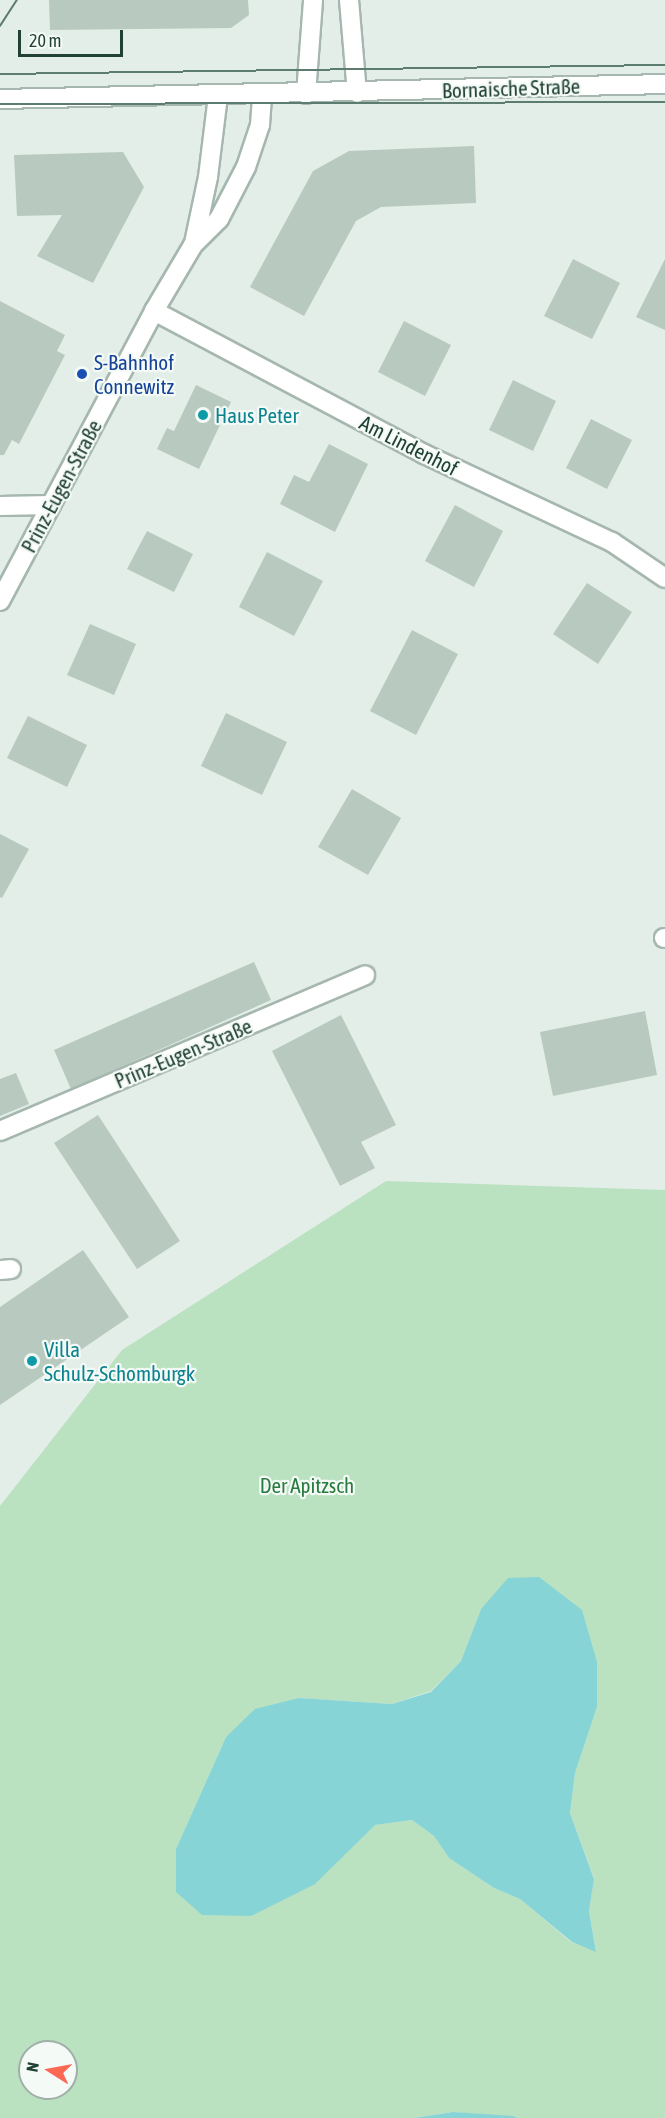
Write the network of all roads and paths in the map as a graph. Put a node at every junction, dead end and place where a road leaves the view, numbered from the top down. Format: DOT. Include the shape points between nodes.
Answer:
graph roads {
  1 [pos="313,0"];
  2 [pos="350,0"];
  3 [pos="665,84"];
  4 [pos="357,93"];
  5 [pos="306,94"];
  6 [pos="262,95"];
  7 [pos="218,96"];
  8 [pos="0,99"];
  9 [pos="193,245"];
  10 [pos="154,311"];
  11 [pos="51,505"];
  12 [pos="0,506"];
  13 [pos="665,578"];
  14 [pos="0,601"];
  15 [pos="365,975"];
  16 [pos="0,1131"];
  1 -- 5 [label="street"];
  2 -- 4 [label="street"];
  3 -- 4 [label="street, Bornaische Straße"];
  4 -- 5 [label="street, Bornaische Straße"];
  5 -- 6 [label="street, Bornaische Straße"];
  6 -- 7 [label="street, Bornaische Straße"];
  6 -- 9 [label="street, Prinz-Eugen-Straße" via="260,125 246,167 219,219"];
  7 -- 8 [label="street, Bornaische Straße"];
  7 -- 9 [label="street, Prinz-Eugen-Straße" via="208,177"];
  9 -- 10 [label="street, Prinz-Eugen-Straße"];
  10 -- 11 [label="street, Prinz-Eugen-Straße"];
  10 -- 13 [label="street, Am Lindenhof" via="424,454 612,542"];
  11 -- 12 [label="street"];
  11 -- 14 [label="street, Prinz-Eugen-Straße"];
  15 -- 16 [label="street, Prinz-Eugen-Straße"];
}
